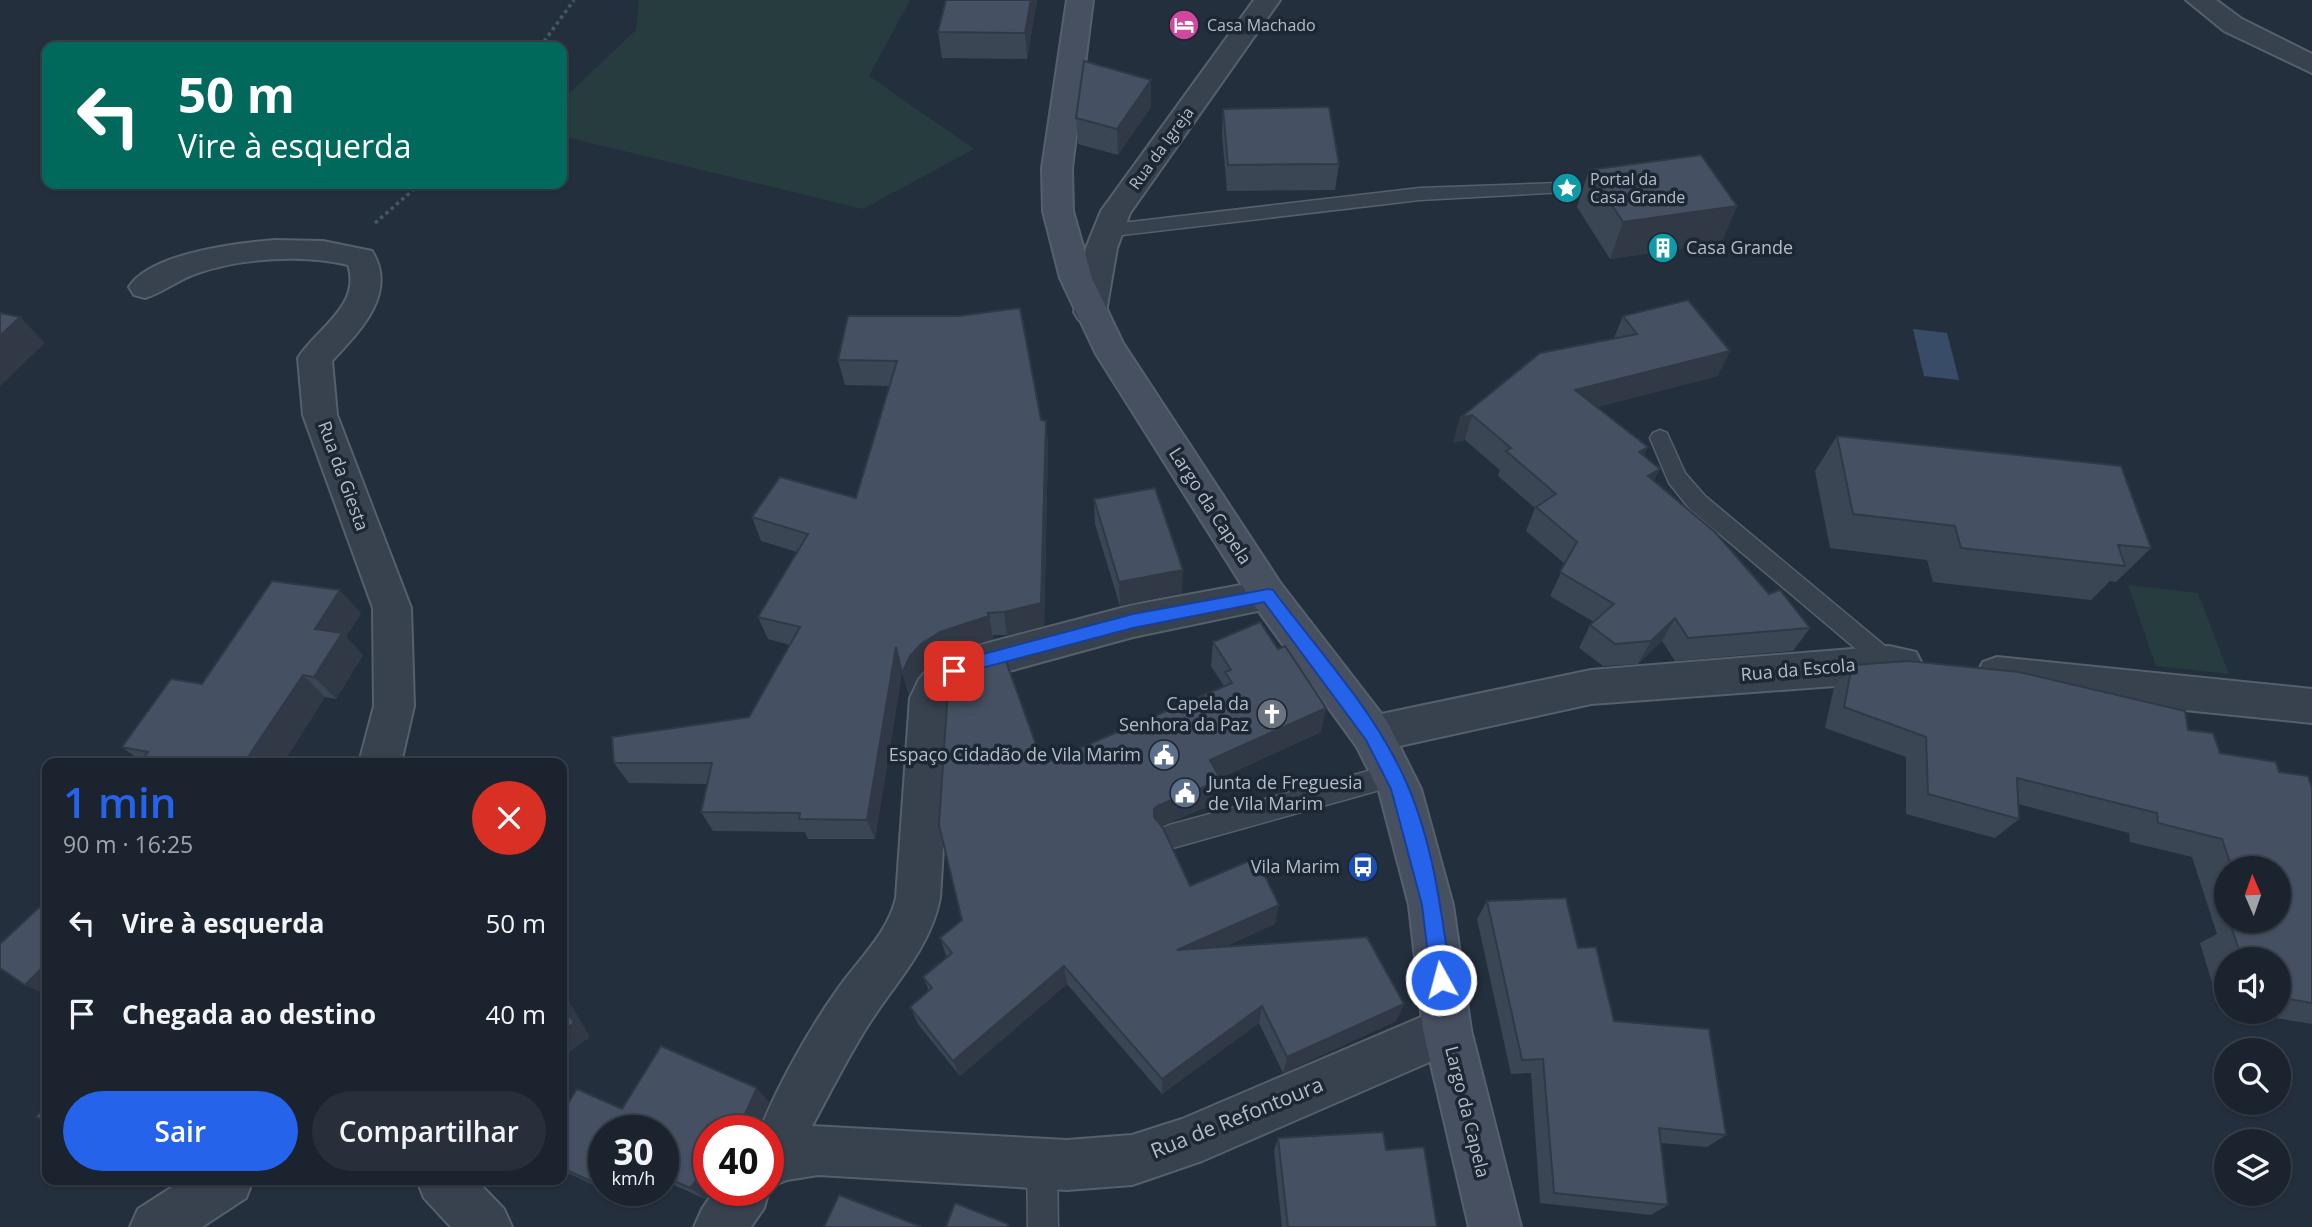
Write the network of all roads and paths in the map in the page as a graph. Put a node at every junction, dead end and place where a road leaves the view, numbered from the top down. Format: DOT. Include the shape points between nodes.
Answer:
graph roads {
  1 [pos="574,0"];
  2 [pos="1080,0"];
  3 [pos="1267,0"];
  4 [pos="2199,0"];
  5 [pos="544,42"];
  6 [pos="2312,65"];
  7 [pos="1560,188"];
  8 [pos="413,189"];
  9 [pos="1105,231"];
  10 [pos="342,251"];
  11 [pos="145,287"];
  12 [pos="1090,312"];
  13 [pos="1660,438"];
  14 [pos="1268,595"];
  15 [pos="1889,663"];
  16 [pos="2312,706"];
  17 [pos="1372,734"];
  18 [pos="382,758"];
  19 [pos="1394,775"];
  20 [pos="1169,837"];
  21 [pos="1447,1030"];
  22 [pos="784,1128"];
  23 [pos="784,1161"];
  24 [pos="1042,1163"];
  25 [pos="220,1185"];
  26 [pos="447,1185"];
  27 [pos="737,1206"];
  28 [pos="1494,1222"];
  29 [pos="156,1227"];
  30 [pos="486,1227"];
  31 [pos="720,1227"];
  32 [pos="1043,1227"];
  1 -- 5 [label="path"];
  2 -- 12 [label="street, Largo da Capela" via="1057,189 1062,232"];
  3 -- 9 [label="street, Rua da Igreja"];
  4 -- 6 [label="street" via="2233,25"];
  7 -- 9 [label="lane" via="1420,194"];
  8 -- 10 [label="path"];
  9 -- 12 [label="street, Rua da Igreja"];
  10 -- 11 [label="street" via="209,258"];
  10 -- 18 [label="street, Rua da Giesta" via="361,258 368,271 365,295 341,331 315,358 320,415 392,608 394,706"];
  12 -- 14 [label="street, Largo da Capela"];
  13 -- 15 [label="lane" via="1676,477 1697,502"];
  14 -- 17 [label="street, Largo da Capela"];
  14 -- 22 [label="street" via="1133,621 976,663 938,683 930,698 913,922 850,1011"];
  15 -- 16 [label="street, Rua da Escola"];
  15 -- 17 [label="street, Rua da Escola" via="1591,687"];
  17 -- 19 [label="street, Largo da Capela"];
  19 -- 20 [label="lane"];
  19 -- 21 [label="street, Largo da Capela" via="1432,905"];
  21 -- 24 [label="street, Rua de Refontoura" via="1166,1150 1132,1160"];
  21 -- 28 [label="street, Largo da Capela"];
  23 -- 24 [label="street, Rua de Refontoura" via="804,1151 827,1150"];
  24 -- 32 [label="lane"];
  25 -- 29 [label="street"];
  26 -- 30 [label="street"];
  27 -- 31 [label="street"];
}
